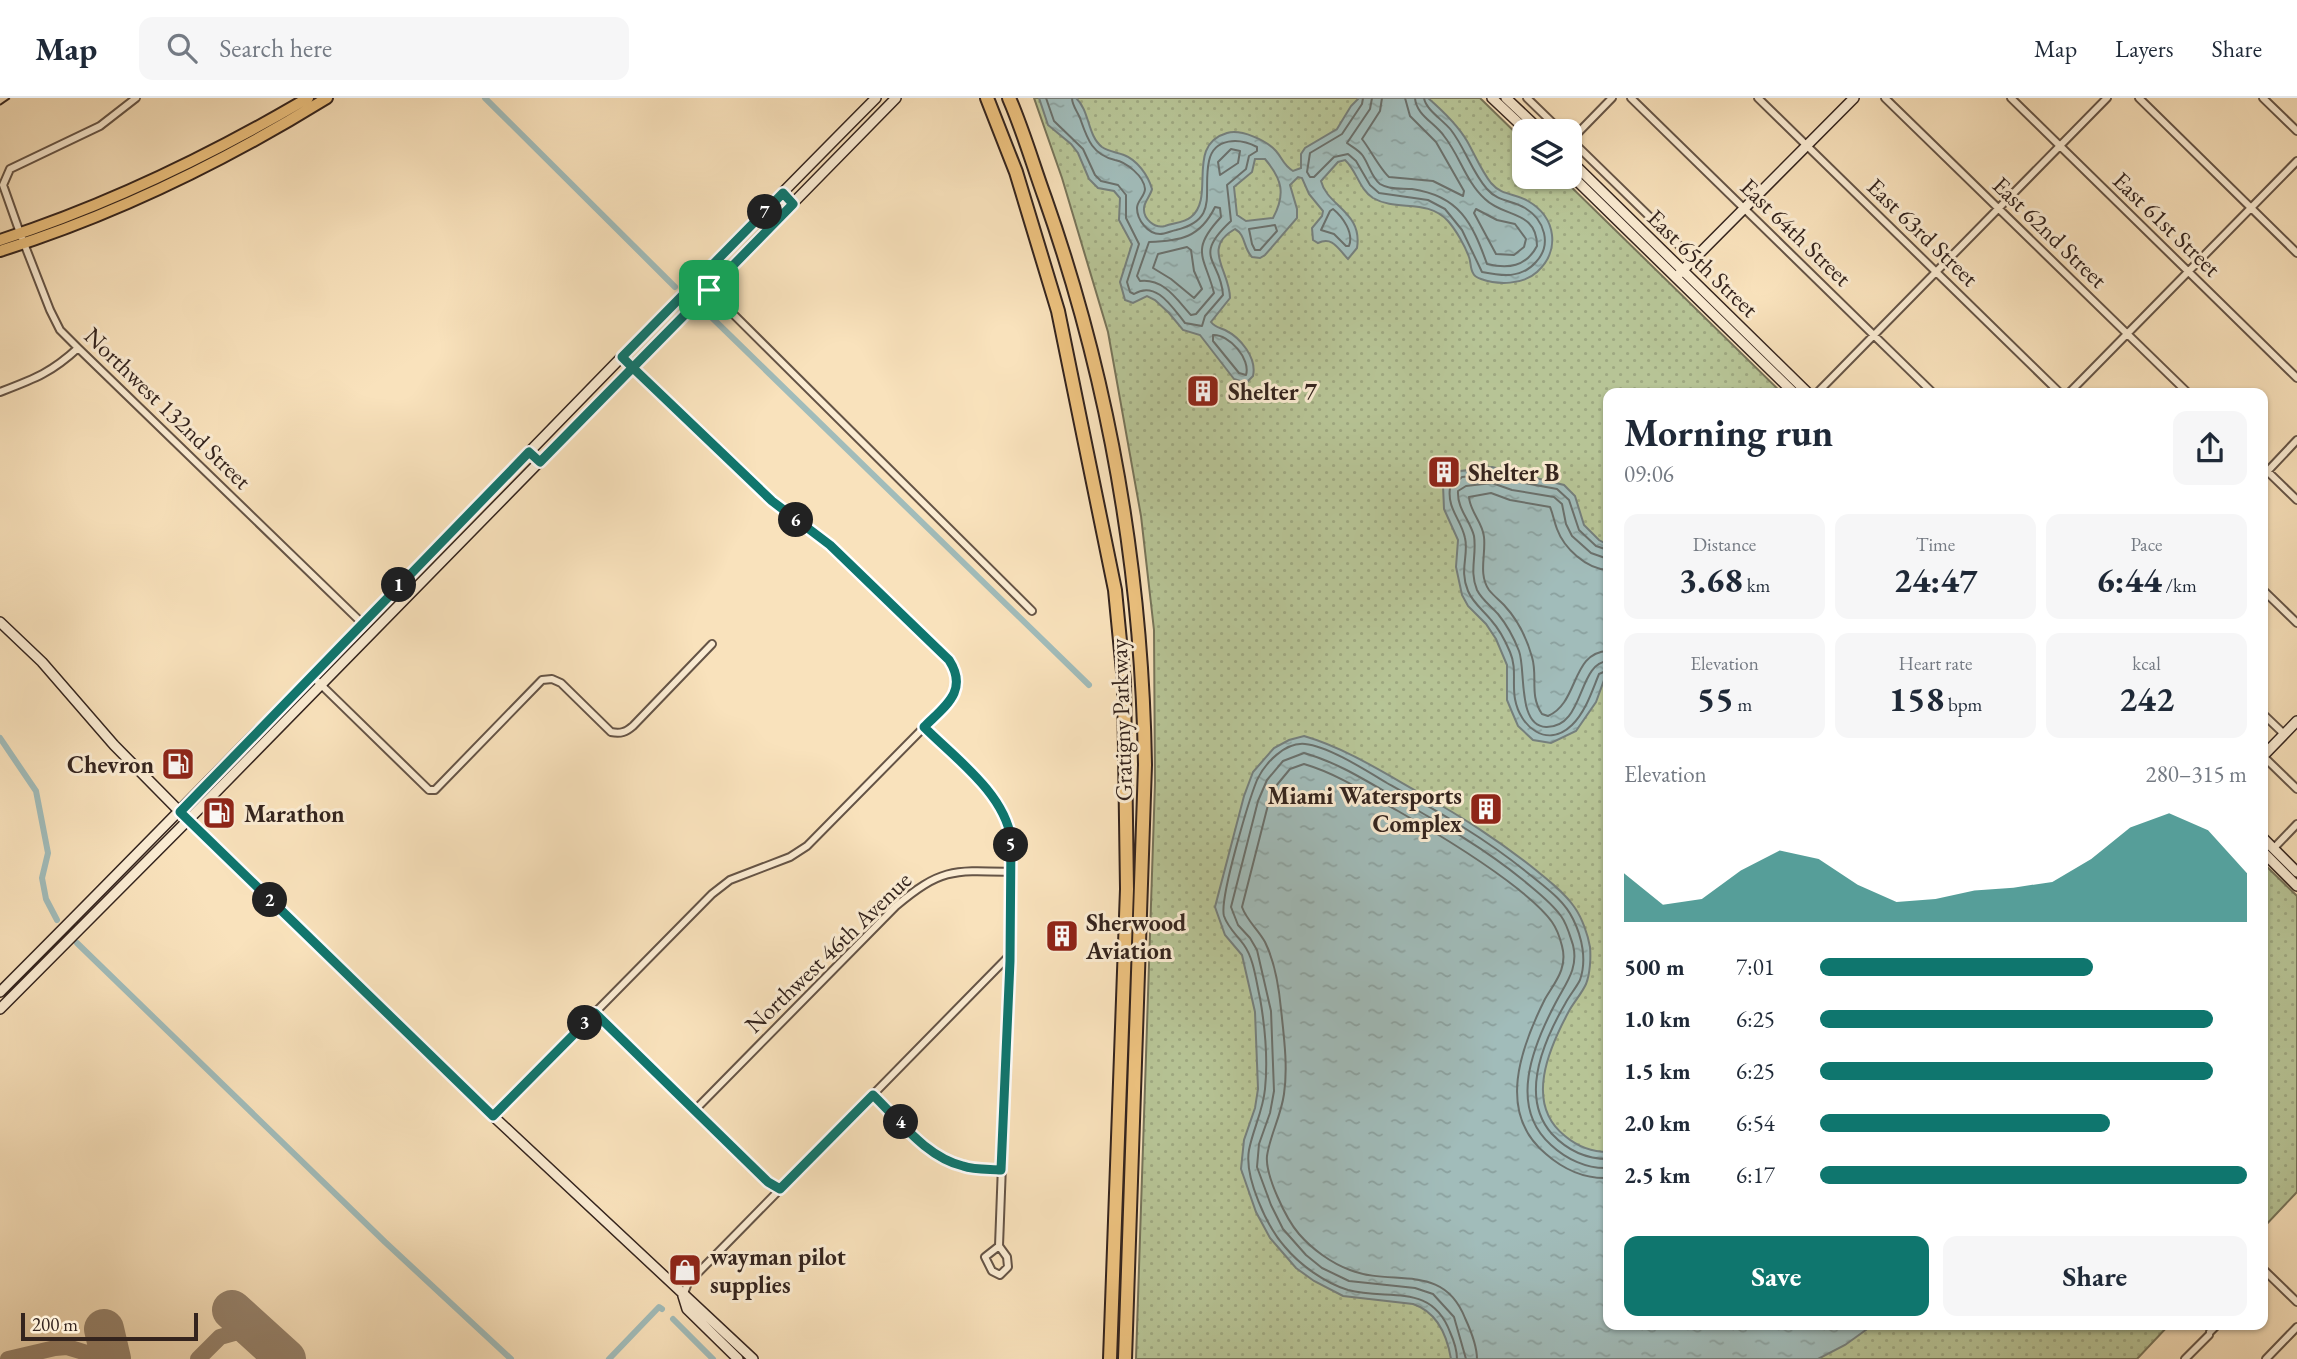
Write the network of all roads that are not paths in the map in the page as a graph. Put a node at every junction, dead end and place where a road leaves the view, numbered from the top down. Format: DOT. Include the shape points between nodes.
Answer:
graph roads {
  1 [pos="136,98"];
  2 [pos="308,98"];
  3 [pos="327,98"];
  4 [pos="876,98"];
  5 [pos="987,98"];
  6 [pos="1009,98"];
  7 [pos="1492,98"];
  8 [pos="1506,98"];
  9 [pos="1527,98"];
  10 [pos="1612,98"];
  11 [pos="1631,98"];
  12 [pos="1758,98"];
  13 [pos="1854,98"];
  14 [pos="1885,98"];
  15 [pos="2011,98"];
  16 [pos="2107,98"];
  17 [pos="2139,98"];
  18 [pos="2263,98"];
  19 [pos="890,100"];
  20 [pos="1514,119"];
  21 [pos="1528,119"];
  22 [pos="1549,119"];
  23 [pos="1582,128"];
  24 [pos="2297,131"];
  25 [pos="1807,146"];
  26 [pos="2060,146"];
  27 [pos="1582,152"];
  28 [pos="2297,161"];
  29 [pos="1582,173"];
  30 [pos="1582,185"];
  31 [pos="783,193"];
  32 [pos="793,204"];
  33 [pos="2251,208"];
  34 [pos="1744,209"];
  35 [pos="1998,209"];
  36 [pos="22,238"];
  37 [pos="0,240"];
  38 [pos="0,251"];
  39 [pos="2297,253"];
  40 [pos="1694,260"];
  41 [pos="1937,271"];
  42 [pos="2188,272"];
  43 [pos="1679,274"];
  44 [pos="709,290"];
  45 [pos="2127,332"];
  46 [pos="1874,335"];
  47 [pos="78,348"];
  48 [pos="622,357"];
  49 [pos="632,367"];
  50 [pos="2297,378"];
  51 [pos="1789,388"];
  52 [pos="1802,388"];
  53 [pos="1822,388"];
  54 [pos="1928,388"];
  55 [pos="2055,388"];
  56 [pos="2074,388"];
  57 [pos="2183,388"];
  58 [pos="0,392"];
  59 [pos="575,405"];
  60 [pos="586,415"];
  61 [pos="2297,440"];
  62 [pos="529,452"];
  63 [pos="540,462"];
  64 [pos="2268,467"];
  65 [pos="2268,475"];
  66 [pos="2297,500"];
  67 [pos="2268,595"];
  68 [pos="1032,611"];
  69 [pos="0,622"];
  70 [pos="362,623"];
  71 [pos="2297,624"];
  72 [pos="372,633"];
  73 [pos="712,644"];
  74 [pos="311,675"];
  75 [pos="322,684"];
  76 [pos="2268,719"];
  77 [pos="2297,721"];
  78 [pos="924,727"];
  79 [pos="2284,734"];
  80 [pos="2268,751"];
  81 [pos="2268,761"];
  82 [pos="2297,789"];
  83 [pos="180,812"];
  84 [pos="188,820"];
  85 [pos="2297,824"];
  86 [pos="2268,844"];
  87 [pos="2273,849"];
  88 [pos="2268,857"];
  89 [pos="1011,872"];
  90 [pos="2297,872"];
  91 [pos="2297,886"];
  92 [pos="55,937"];
  93 [pos="63,945"];
  94 [pos="1010,956"];
  95 [pos="0,992"];
  96 [pos="0,1009"];
  97 [pos="595,1013"];
  98 [pos="873,1095"];
  99 [pos="695,1110"];
  100 [pos="493,1116"];
  101 [pos="1001,1170"];
  102 [pos="780,1189"];
  103 [pos="1000,1242"];
  104 [pos="2268,1277"];
  105 [pos="683,1296"];
  106 [pos="2297,1302"];
  107 [pos="2297,1327"];
  108 [pos="2213,1330"];
  109 [pos="738,1359"];
  110 [pos="752,1359"];
  111 [pos="1110,1359"];
  112 [pos="1125,1359"];
  113 [pos="2185,1359"];
  114 [pos="2266,1359"];
  1 -- 36 [label="street, Northwest 132nd Street" via="100,126 10,169 3,185"];
  2 -- 36 [label="main road" via="192,162"];
  3 -- 36 [label="main road" via="260,137 126,203"];
  4 -- 31 [label="main road"];
  5 -- 111 [label="highway, Gratigny Parkway" via="1016,172 1058,310 1115,590 1124,695 1126,890"];
  6 -- 112 [label="highway, Gratigny Parkway" via="1062,246 1094,355 1117,465 1138,607 1145,778"];
  7 -- 20 [label="main road"];
  8 -- 21 [label="main road"];
  9 -- 22 [label="street"];
  10 -- 23 [label="street"];
  11 -- 34 [label="street, East 64th Street"];
  12 -- 25 [label="street, East 63rd Street"];
  13 -- 25 [label="main road"];
  14 -- 35 [label="street, East 62nd Street"];
  15 -- 26 [label="street, East 61st Street"];
  16 -- 26 [label="street"];
  17 -- 33 [label="street"];
  18 -- 24 [label="street"];
  19 -- 32 [label="main road"];
  25 -- 34 [label="main road"];
  25 -- 41 [label="street, East 63rd Street"];
  26 -- 35 [label="street"];
  26 -- 42 [label="street, East 61st Street"];
  27 -- 40 [label="street"];
  28 -- 33 [label="street"];
  29 -- 43 [label="main road, East 65th Street"];
  30 -- 43 [label="main road, East 65th Street"];
  31 -- 32 [label="main road"];
  31 -- 48 [label="main road"];
  32 -- 44 [label="main road"];
  33 -- 39 [label="street"];
  33 -- 42 [label="street"];
  34 -- 40 [label="main road"];
  34 -- 46 [label="street, East 64th Street"];
  35 -- 41 [label="street"];
  35 -- 45 [label="street, East 62nd Street"];
  36 -- 37 [label="main road"];
  36 -- 38 [label="main road"];
  36 -- 47 [label="street, Northwest 132nd Street" via="60,330"];
  40 -- 43 [label="main road"];
  41 -- 46 [label="street"];
  41 -- 55 [label="street, East 63rd Street"];
  42 -- 45 [label="street"];
  42 -- 50 [label="street, East 61st Street"];
  43 -- 51 [label="main road, East 65th Street"];
  43 -- 52 [label="main road, East 65th Street"];
  44 -- 49 [label="main road"];
  44 -- 68 [label="street"];
  45 -- 56 [label="street"];
  45 -- 57 [label="street, East 62nd Street"];
  46 -- 53 [label="street"];
  46 -- 54 [label="street, East 64th Street"];
  47 -- 58 [label="street" via="56,369"];
  47 -- 70 [label="street, Northwest 132nd Street"];
  48 -- 49 [label="street"];
  48 -- 59 [label="main road"];
  49 -- 60 [label="main road"];
  49 -- 78 [label="street" via="772,501 830,545 949,660 958,678 952,698"];
  59 -- 60 [label="main road"];
  59 -- 62 [label="main road"];
  60 -- 63 [label="main road"];
  61 -- 64 [label="street"];
  62 -- 63 [label="main road"];
  62 -- 70 [label="main road"];
  63 -- 72 [label="main road"];
  65 -- 66 [label="street"];
  67 -- 71 [label="street"];
  69 -- 83 [label="main road"];
  70 -- 72 [label="main road"];
  70 -- 74 [label="main road"];
  72 -- 75 [label="main road"];
  73 -- 75 [label="street" via="633,726 619,734 611,732 561,683 542,680 439,787 429,790"];
  74 -- 75 [label="street"];
  74 -- 83 [label="main road"];
  75 -- 84 [label="main road"];
  76 -- 79 [label="street"];
  77 -- 79 [label="main road"];
  78 -- 89 [label="street" via="996,799 1009,825"];
  78 -- 97 [label="street" via="807,846 741,874 712,894"];
  79 -- 80 [label="main road"];
  81 -- 82 [label="street"];
  83 -- 84 [label="main road"];
  83 -- 92 [label="main road"];
  84 -- 93 [label="main road"];
  84 -- 100 [label="main road"];
  85 -- 87 [label="street"];
  86 -- 87 [label="main road"];
  87 -- 90 [label="main road"];
  88 -- 91 [label="main road"];
  89 -- 94 [label="street"];
  89 -- 99 [label="street, Northwest 46th Avenue" via="942,875 917,889"];
  92 -- 93 [label="main road"];
  92 -- 95 [label="main road"];
  93 -- 96 [label="main road"];
  94 -- 98 [label="street"];
  94 -- 101 [label="street"];
  97 -- 99 [label="street"];
  97 -- 100 [label="street"];
  98 -- 101 [label="street" via="948,1161"];
  98 -- 102 [label="street"];
  99 -- 102 [label="street"];
  100 -- 105 [label="main road"];
  101 -- 103 [label="street"];
  102 -- 105 [label="street" via="688,1283"];
  103 -- 103 [label="street" via="985,1257 992,1271 1000,1275 1008,1267"];
  104 -- 106 [label="street"];
  105 -- 109 [label="main road" via="687,1309"];
  105 -- 110 [label="main road"];
  107 -- 114 [label="street"];
  108 -- 113 [label="street"];
}
